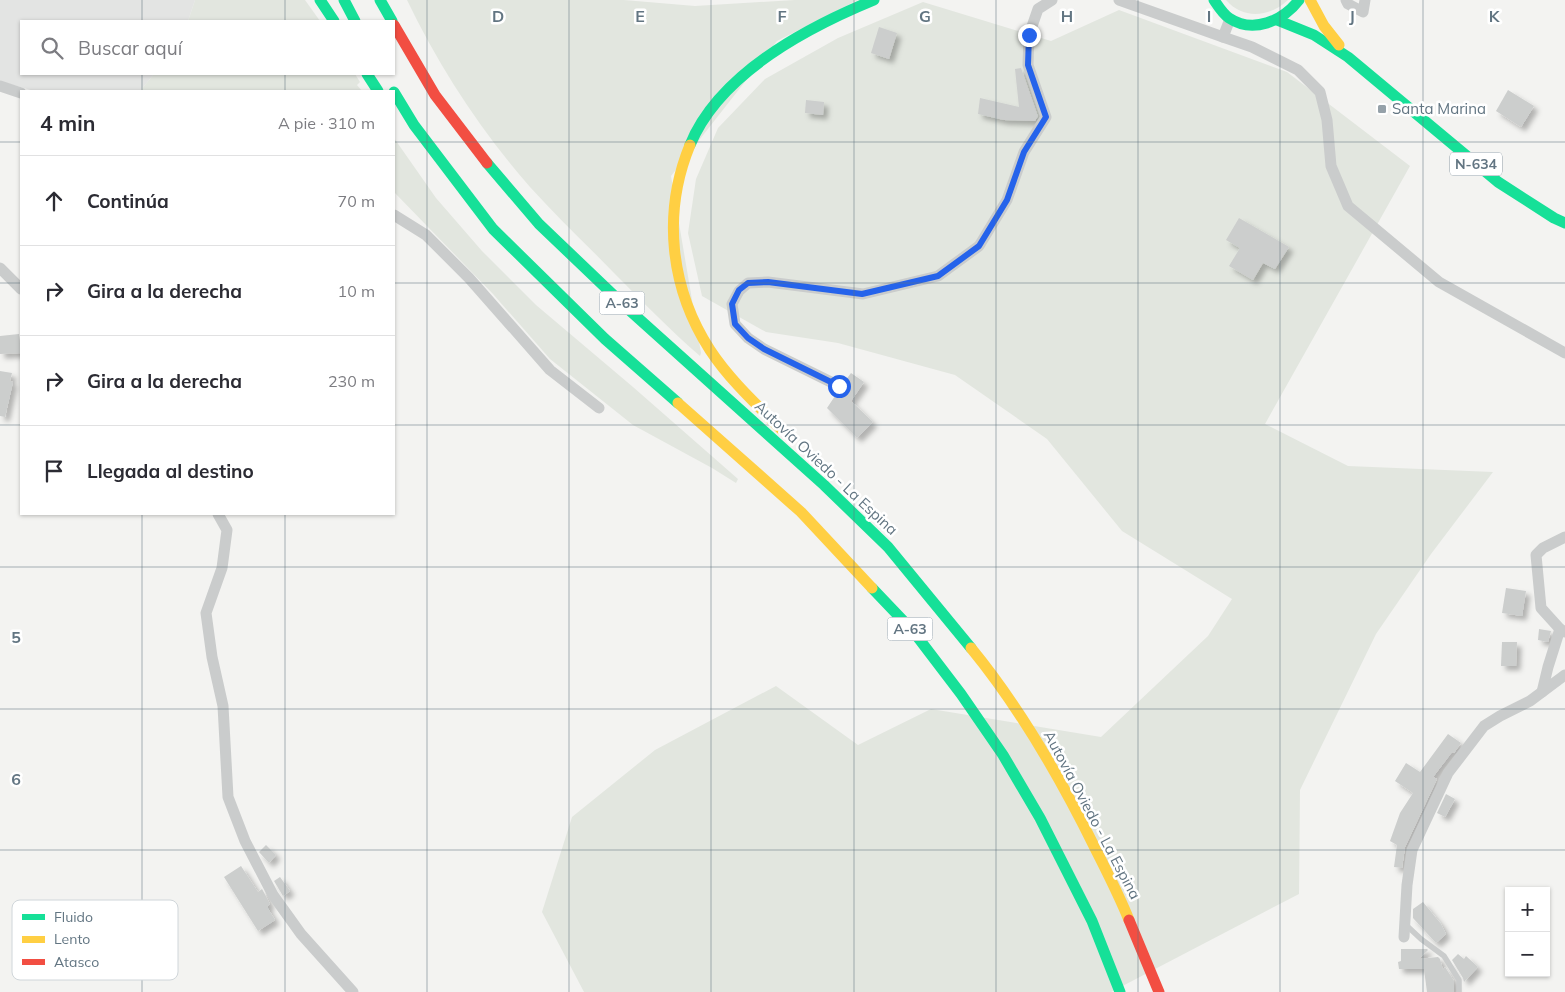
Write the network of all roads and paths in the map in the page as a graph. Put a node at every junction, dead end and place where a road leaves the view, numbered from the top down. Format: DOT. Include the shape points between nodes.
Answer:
graph roads {
  1 [pos="320,0"];
  2 [pos="344,0"];
  3 [pos="380,0"];
  4 [pos="874,0"];
  5 [pos="1052,0"];
  6 [pos="1118,0"];
  7 [pos="1214,0"];
  8 [pos="1299,0"];
  9 [pos="1310,0"];
  10 [pos="1346,0"];
  11 [pos="1365,0"];
  12 [pos="1230,19"];
  13 [pos="333,20"];
  14 [pos="354,20"];
  15 [pos="391,20"];
  16 [pos="1277,20"];
  17 [pos="395,27"];
  18 [pos="1222,37"];
  19 [pos="1348,57"];
  20 [pos="368,75"];
  21 [pos="386,80"];
  22 [pos="0,86"];
  23 [pos="377,90"];
  24 [pos="392,90"];
  25 [pos="20,93"];
  26 [pos="395,95"];
  27 [pos="450,191"];
  28 [pos="395,216"];
  29 [pos="1565,223"];
  30 [pos="0,268"];
  31 [pos="20,288"];
  32 [pos="605,339"];
  33 [pos="1565,353"];
  34 [pos="839,386"];
  35 [pos="599,408"];
  36 [pos="790,438"];
  37 [pos="815,461"];
  38 [pos="219,515"];
  39 [pos="1565,537"];
  40 [pos="888,547"];
  41 [pos="1563,631"];
  42 [pos="1565,675"];
  43 [pos="1542,692"];
  44 [pos="1404,923"];
  45 [pos="1404,937"];
  46 [pos="353,992"];
  47 [pos="1120,992"];
  48 [pos="1159,992"];
  49 [pos="1459,992"];
  1 -- 13 [label="highway"];
  2 -- 14 [label="highway"];
  3 -- 15 [label="highway"];
  4 -- 36 [label="highway" via="808,32 755,64 736,80 718,99 690,142 678,178 672,216 674,249 680,285 691,317 731,380"];
  5 -- 34 [label="street" via="1038,8 1029,35 1028,65 1046,117 1024,152 1007,200 979,246 938,276 862,294 768,282 748,283 739,290 732,304 735,324 748,338"];
  6 -- 18 [label="street"];
  7 -- 12 [label="highway"];
  8 -- 16 [label="highway" via="1294,8"];
  9 -- 19 [label="highway, N-634" via="1324,26"];
  10 -- 11 [label="street" via="1363,12"];
  12 -- 16 [label="highway" via="1252,26"];
  12 -- 18 [label="street"];
  16 -- 19 [label="highway, N-634" via="1314,35"];
  17 -- 40 [label="highway, Autovía Oviedo - La Espina / A-63" via="435,95 460,130 539,224"];
  18 -- 33 [label="street" via="1252,47 1298,70 1320,92 1327,120 1331,166 1348,206 1440,282"];
  19 -- 29 [label="highway, N-634" via="1498,182"];
  20 -- 23 [label="highway"];
  21 -- 24 [label="highway, A-63"];
  22 -- 25 [label="street"];
  26 -- 32 [label="highway, A-63" via="493,229"];
  27 -- 32 [label="highway" via="554,301"];
  28 -- 35 [label="street" via="426,235 469,278 550,370"];
  30 -- 31 [label="street"];
  32 -- 47 [label="highway, A-63" via="801,512 913,631 998,748 1040,818 1092,922"];
  37 -- 40 [label="highway" via="853,500"];
  38 -- 46 [label="street" via="227,530 222,568 206,613 223,706 228,797 245,841 273,895 300,934"];
  39 -- 41 [label="street" via="1536,555 1541,608"];
  40 -- 48 [label="highway, Autovía Oviedo - La Espina / A-63" via="988,669 1033,734 1072,801 1123,904"];
  41 -- 43 [label="street"];
  42 -- 43 [label="street"];
  43 -- 44 [label="street" via="1484,726 1448,772 1412,850"];
  44 -- 45 [label="street"];
  44 -- 49 [label="lane" via="1444,956 1459,980"];
}
